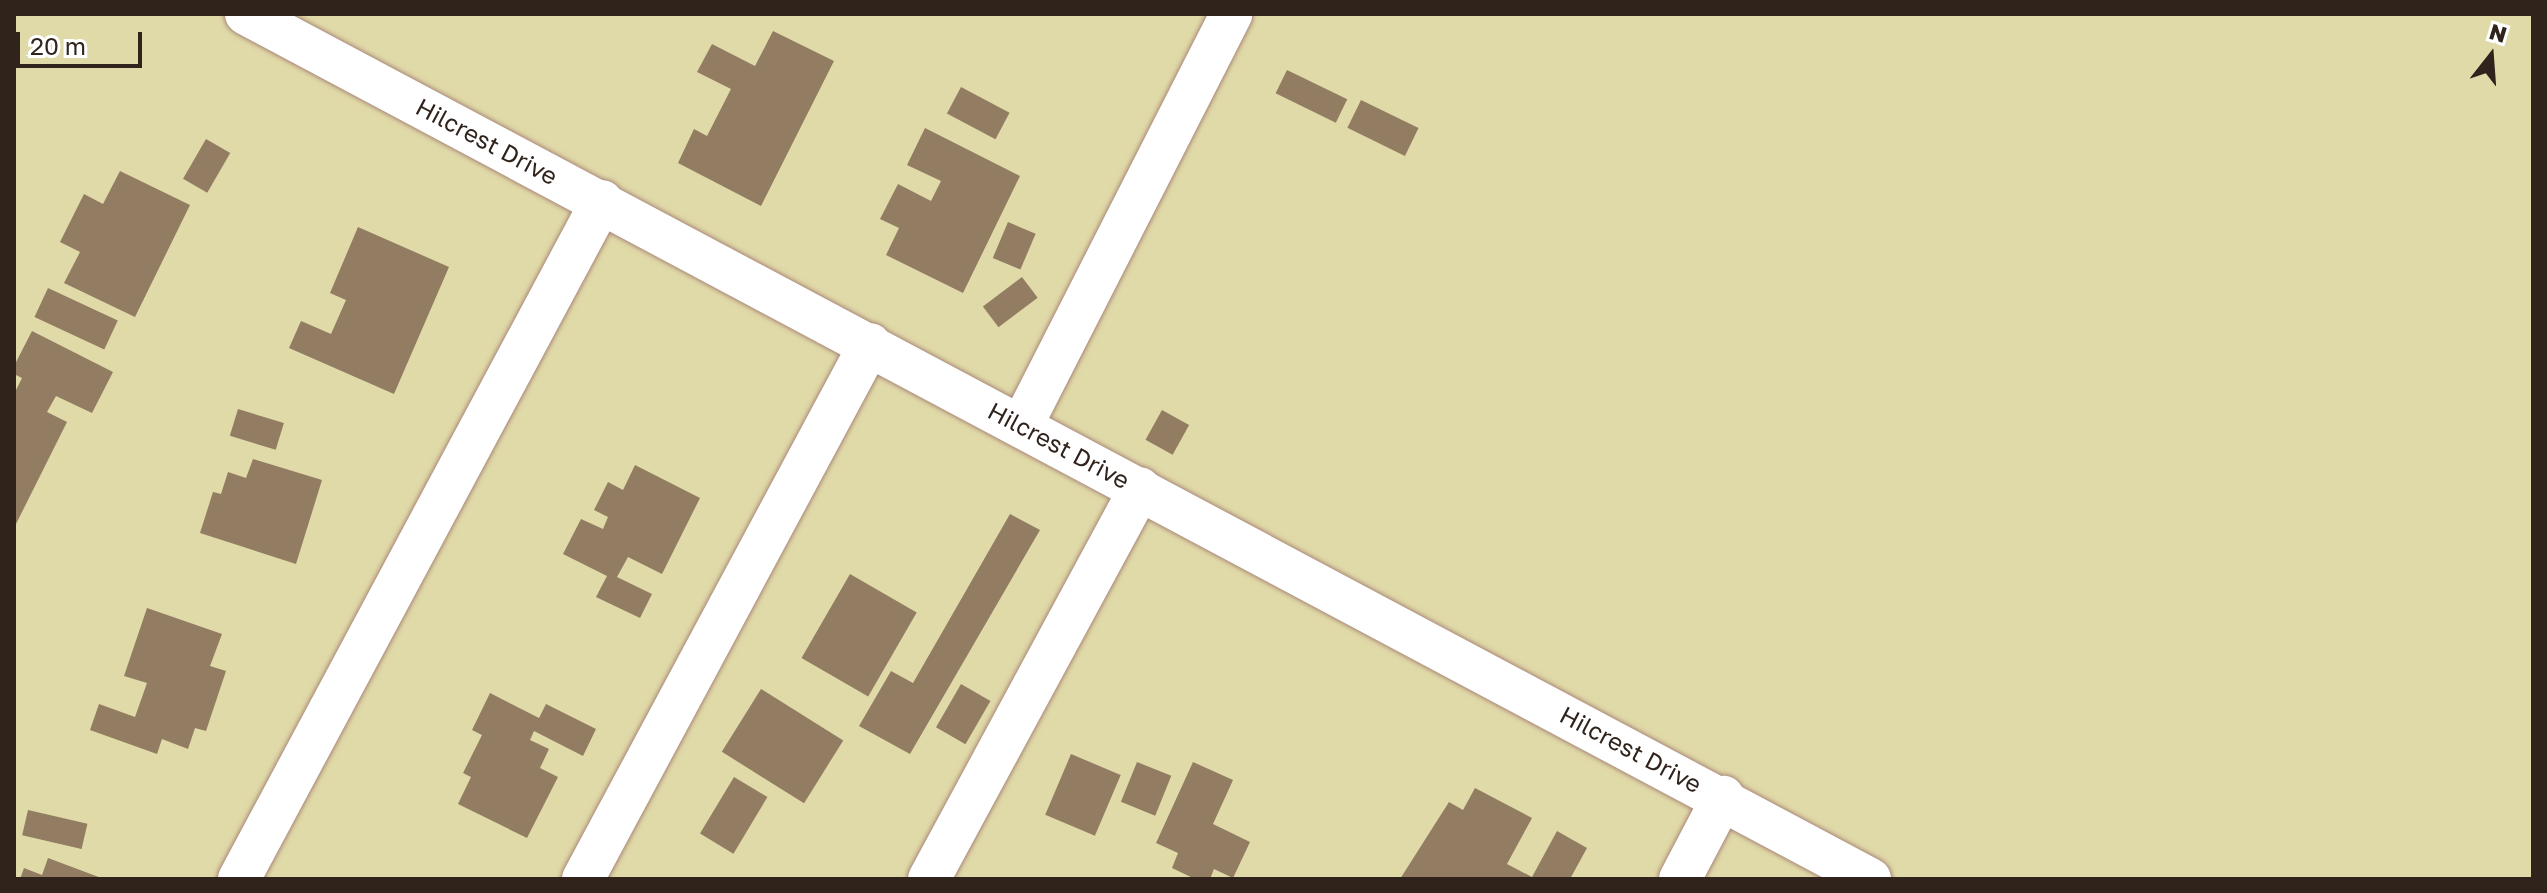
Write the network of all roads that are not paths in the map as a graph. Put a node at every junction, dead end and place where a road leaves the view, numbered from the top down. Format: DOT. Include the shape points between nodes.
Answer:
graph roads {
  1 [pos="246,14"];
  2 [pos="1231,14"];
  3 [pos="602,201"];
  4 [pos="870,344"];
  5 [pos="1022,425"];
  6 [pos="1140,488"];
  7 [pos="1723,797"];
  8 [pos="592,876"];
  9 [pos="239,879"];
  10 [pos="929,879"];
  11 [pos="1680,879"];
  12 [pos="1870,879"];
  1 -- 3 [label="street, Hilcrest Drive"];
  2 -- 5 [label="street"];
  3 -- 4 [label="street, Hilcrest Drive"];
  3 -- 9 [label="street"];
  4 -- 5 [label="street, Hilcrest Drive"];
  4 -- 8 [label="street"];
  5 -- 6 [label="street, Hilcrest Drive"];
  6 -- 7 [label="street, Hilcrest Drive"];
  6 -- 10 [label="street"];
  7 -- 11 [label="street"];
  7 -- 12 [label="street, Hilcrest Drive"];
}
